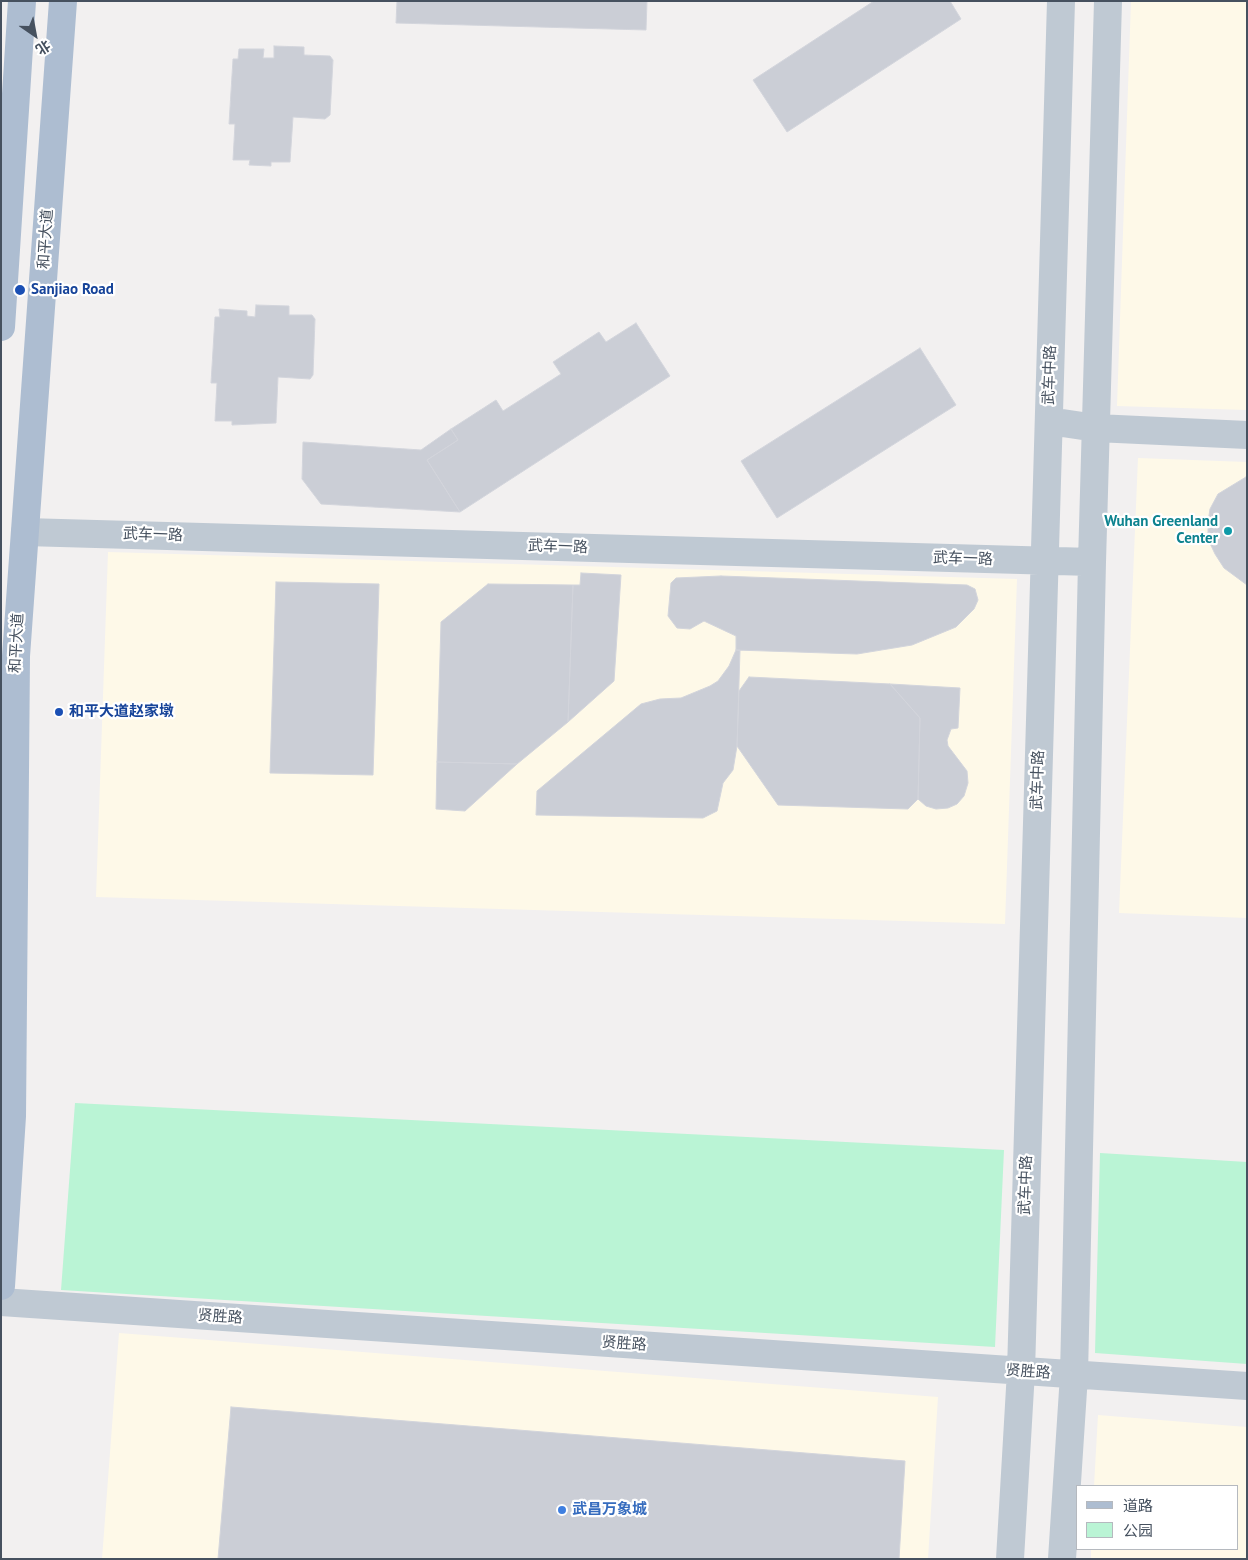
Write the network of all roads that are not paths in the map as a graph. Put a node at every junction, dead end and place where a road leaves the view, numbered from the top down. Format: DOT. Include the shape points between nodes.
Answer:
graph roads {
  1 [pos="22,1"];
  2 [pos="63,1"];
  3 [pos="1061,1"];
  4 [pos="1108,1"];
  5 [pos="1,327"];
  6 [pos="1048,422"];
  7 [pos="1096,428"];
  8 [pos="1247,435"];
  9 [pos="25,532"];
  10 [pos="1044,561"];
  11 [pos="1092,562"];
  12 [pos="8,655"];
  13 [pos="1,1286"];
  14 [pos="1,1302"];
  15 [pos="1021,1372"];
  16 [pos="1074,1374"];
  17 [pos="1247,1386"];
  18 [pos="1010,1559"];
  19 [pos="1062,1559"];
  1 -- 5 [label="main road"];
  2 -- 9 [label="main road, 和平大道"];
  3 -- 6 [label="street, 武车中路"];
  4 -- 7 [label="street"];
  6 -- 7 [label="street"];
  6 -- 10 [label="street, 武车中路"];
  7 -- 8 [label="street"];
  7 -- 11 [label="street"];
  9 -- 10 [label="street, 武车一路"];
  9 -- 12 [label="main road, 和平大道"];
  10 -- 11 [label="street, 武车一路"];
  10 -- 15 [label="street, 武车中路"];
  11 -- 16 [label="street"];
  12 -- 13 [label="main road, 和平大道" via="12,1116"];
  14 -- 15 [label="street, 贤胜路"];
  15 -- 16 [label="street, 贤胜路"];
  15 -- 18 [label="street, 武车中路"];
  16 -- 17 [label="street, 贤胜路"];
  16 -- 19 [label="street"];
}
